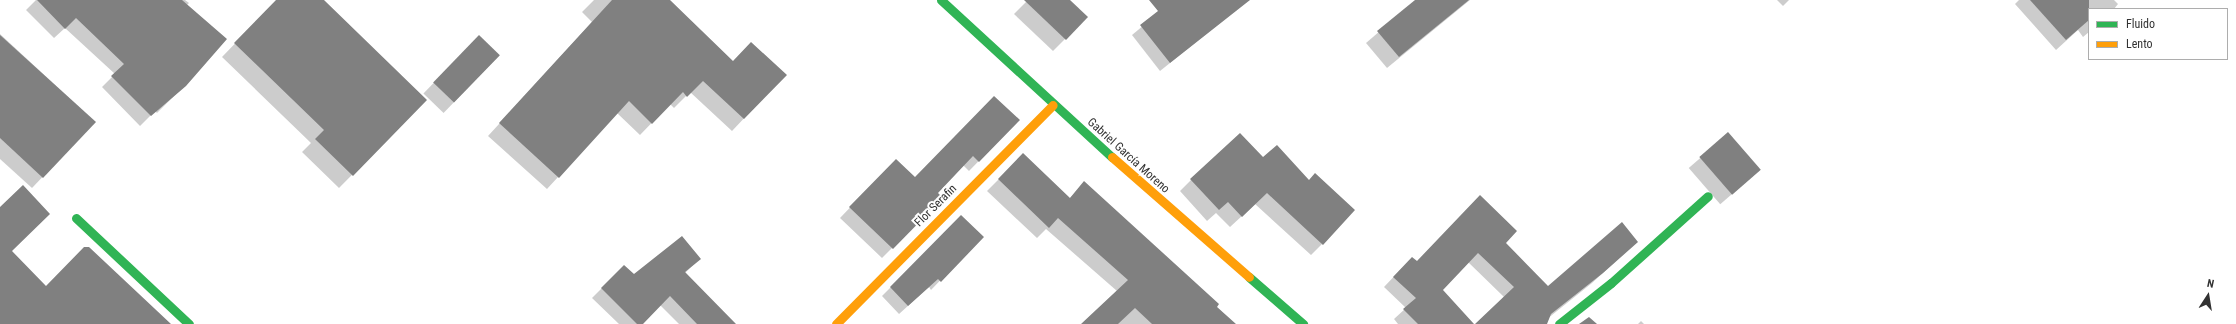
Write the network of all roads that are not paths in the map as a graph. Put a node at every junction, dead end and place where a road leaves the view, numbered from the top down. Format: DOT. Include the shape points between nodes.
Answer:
graph roads {
  1 [pos="941,0"];
  2 [pos="1053,105"];
  3 [pos="1708,196"];
  4 [pos="76,218"];
  5 [pos="189,324"];
  6 [pos="836,324"];
  7 [pos="1303,324"];
  8 [pos="1559,324"];
  1 -- 2 [label="street, Gabriel García Moreno"];
  2 -- 6 [label="street, Flor Serafin"];
  2 -- 7 [label="street, Gabriel García Moreno"];
  3 -- 8 [label="street" via="1610,283"];
  4 -- 5 [label="street"];
}
